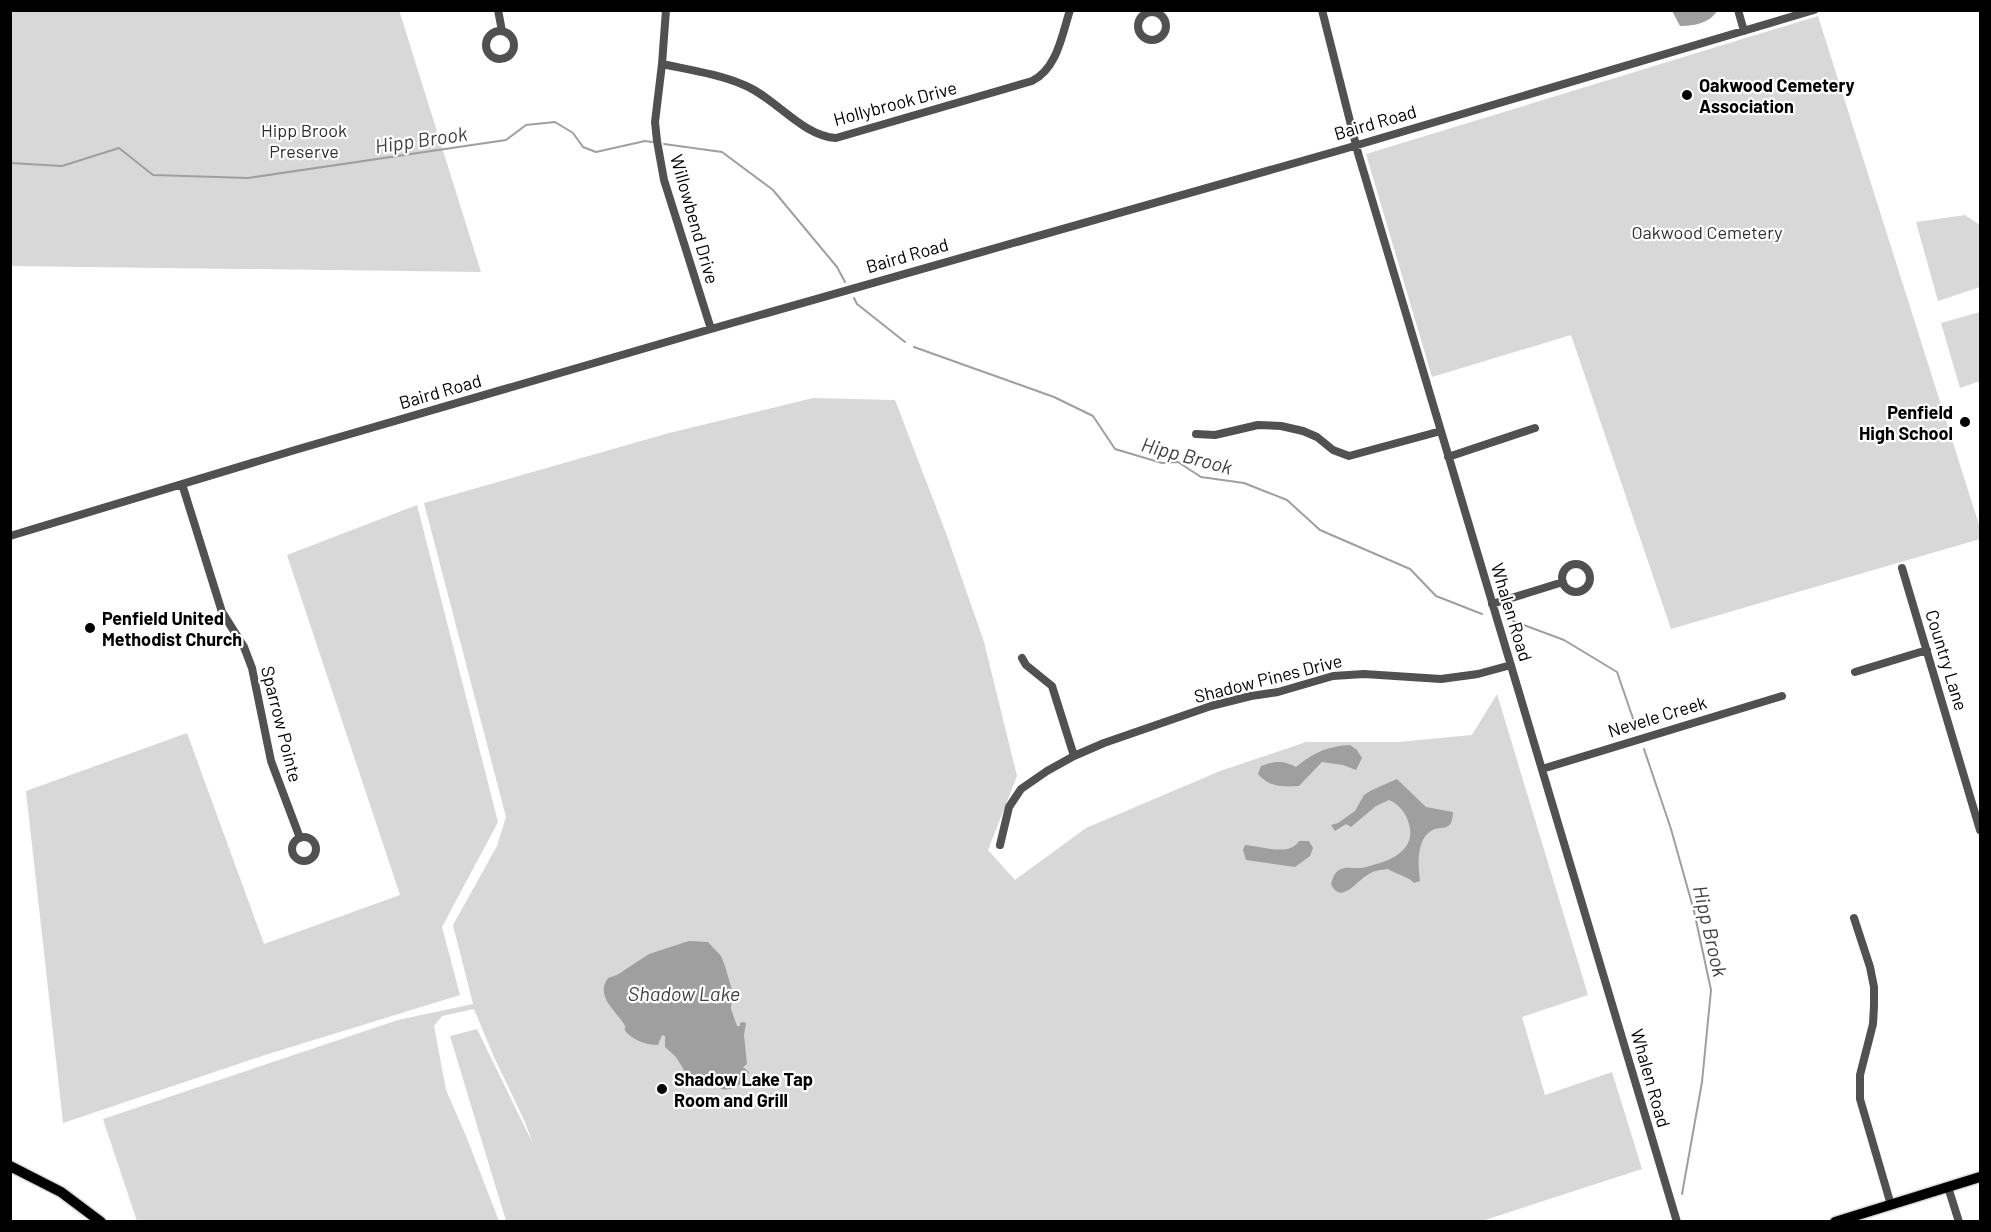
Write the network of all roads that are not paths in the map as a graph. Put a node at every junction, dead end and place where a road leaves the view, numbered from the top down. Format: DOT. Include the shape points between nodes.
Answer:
graph roads {
  1 [pos="498,10"];
  2 [pos="666,10"];
  3 [pos="1070,10"];
  4 [pos="1322,10"];
  5 [pos="1738,10"];
  6 [pos="1814,10"];
  7 [pos="502,31"];
  8 [pos="1744,31"];
  9 [pos="662,64"];
  10 [pos="1356,145"];
  11 [pos="711,329"];
  12 [pos="1535,428"];
  13 [pos="1441,431"];
  14 [pos="1196,434"];
  15 [pos="1448,457"];
  16 [pos="182,484"];
  17 [pos="10,536"];
  18 [pos="1902,568"];
  19 [pos="1563,582"];
  20 [pos="1492,604"];
  21 [pos="1927,650"];
  22 [pos="1022,658"];
  23 [pos="1510,665"];
  24 [pos="1856,672"];
  25 [pos="1782,696"];
  26 [pos="1074,756"];
  27 [pos="1542,769"];
  28 [pos="1980,830"];
  29 [pos="300,837"];
  30 [pos="1000,846"];
  31 [pos="1854,918"];
  32 [pos="10,1166"];
  33 [pos="1980,1177"];
  34 [pos="1948,1187"];
  35 [pos="1891,1204"];
  36 [pos="101,1221"];
  37 [pos="1677,1221"];
  38 [pos="1835,1221"];
  39 [pos="1959,1221"];
  1 -- 7 [label="street"];
  2 -- 9 [label="street, Willowbend Drive"];
  3 -- 9 [label="street, Hollybrook Drive" via="1055,56 1040,77 836,138 811,131 745,85"];
  4 -- 10 [label="street, Whalen Road"];
  5 -- 8 [label="street"];
  6 -- 8 [label="street, Baird Road"];
  8 -- 10 [label="street, Baird Road"];
  9 -- 11 [label="street, Willowbend Drive" via="655,122 659,159"];
  10 -- 11 [label="street, Baird Road"];
  10 -- 13 [label="street, Whalen Road"];
  11 -- 16 [label="street, Baird Road"];
  12 -- 15 [label="street"];
  13 -- 14 [label="street" via="1349,456 1333,450 1317,437 1281,426 1258,425 1215,435"];
  13 -- 15 [label="street, Whalen Road"];
  15 -- 20 [label="street, Whalen Road"];
  16 -- 17 [label="street, Baird Road"];
  16 -- 29 [label="street, Sparrow Pointe" via="222,612 244,647 256,678 271,761"];
  18 -- 21 [label="street, Country Lane"];
  19 -- 20 [label="street"];
  20 -- 23 [label="street, Whalen Road"];
  21 -- 24 [label="street"];
  21 -- 28 [label="street, Country Lane"];
  22 -- 26 [label="street" via="1052,686"];
  23 -- 26 [label="street, Shadow Pines Drive" via="1441,679 1333,676 1211,706"];
  23 -- 27 [label="street, Whalen Road"];
  25 -- 27 [label="street, Nevele Creek"];
  26 -- 30 [label="street, Shadow Pines Drive" via="1035,778 1017,794"];
  27 -- 37 [label="street, Whalen Road"];
  31 -- 35 [label="street" via="1874,987 1873,1024 1860,1075 1860,1099"];
  32 -- 36 [label="main road" via="61,1192"];
  33 -- 34 [label="main road"];
  34 -- 35 [label="main road"];
  34 -- 39 [label="street"];
  35 -- 38 [label="main road"];
}
